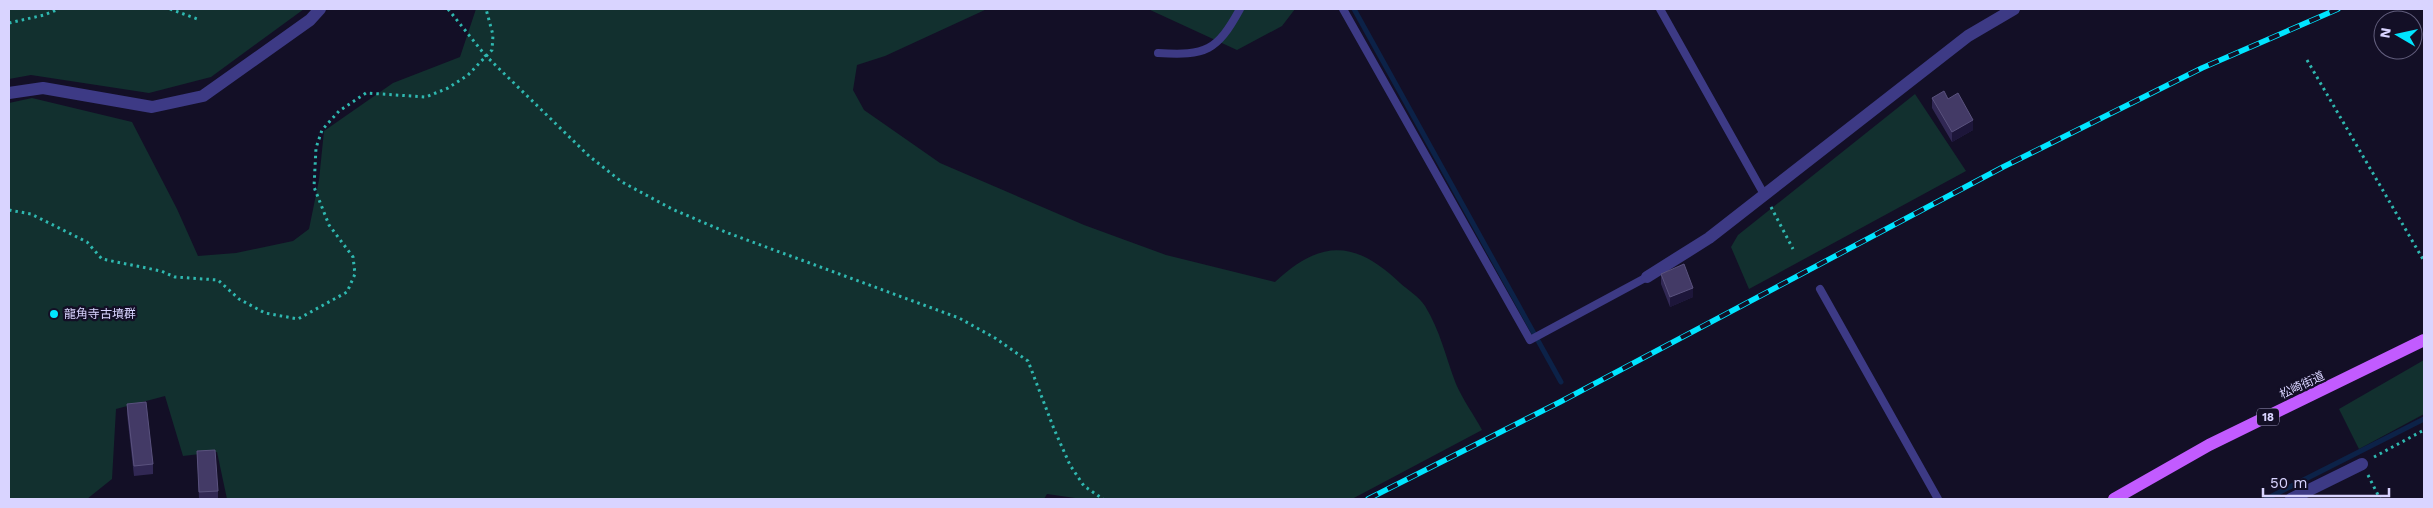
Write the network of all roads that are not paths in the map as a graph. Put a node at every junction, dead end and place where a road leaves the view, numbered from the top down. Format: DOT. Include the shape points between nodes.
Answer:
graph roads {
  1 [pos="320,9"];
  2 [pos="1240,9"];
  3 [pos="1343,9"];
  4 [pos="1660,9"];
  5 [pos="2014,9"];
  6 [pos="1158,53"];
  7 [pos="9,93"];
  8 [pos="1765,196"];
  9 [pos="1647,278"];
  10 [pos="1820,289"];
  11 [pos="2424,340"];
  12 [pos="2362,464"];
  13 [pos="1938,499"];
  14 [pos="2114,499"];
  15 [pos="2291,499"];
  1 -- 7 [label="street" via="310,20 203,96 152,107 43,88"];
  2 -- 6 [label="lane" via="1228,32 1200,53"];
  3 -- 9 [label="lane" via="1530,340"];
  4 -- 8 [label="lane"];
  5 -- 8 [label="street" via="1968,36"];
  8 -- 9 [label="street"];
  10 -- 13 [label="lane"];
  11 -- 14 [label="main road, 松崎街道 / 18" via="2210,445"];
  12 -- 15 [label="street"];
}
